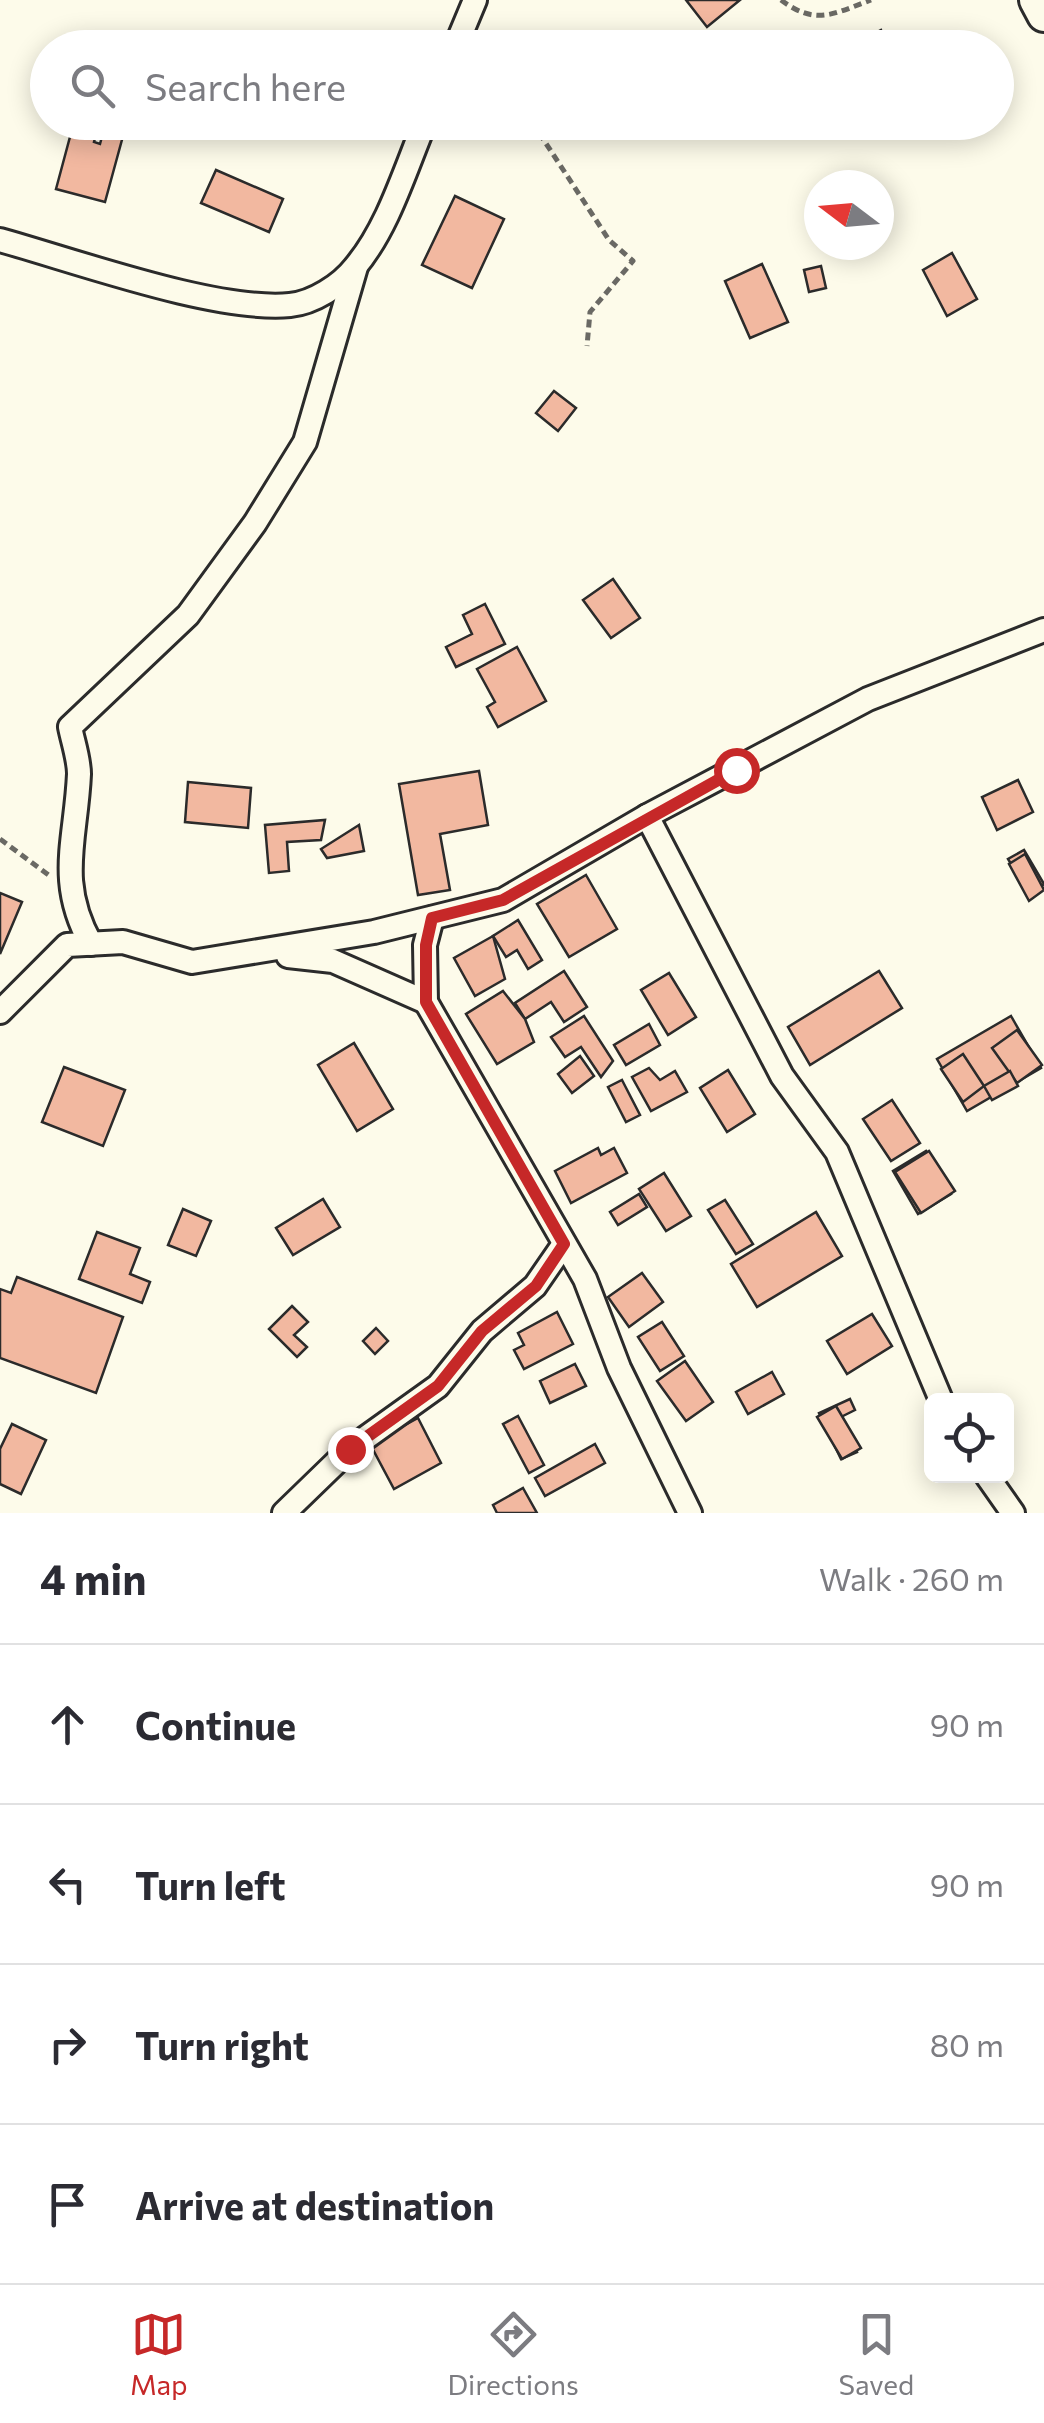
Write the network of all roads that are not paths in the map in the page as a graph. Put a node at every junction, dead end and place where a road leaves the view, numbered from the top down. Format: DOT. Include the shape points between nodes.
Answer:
graph roads {
  1 [pos="474,0"];
  2 [pos="1036,0"];
  3 [pos="1044,15"];
  4 [pos="462,30"];
  5 [pos="417,140"];
  6 [pos="0,240"];
  7 [pos="356,267"];
  8 [pos="1044,630"];
  9 [pos="647,816"];
  10 [pos="432,918"];
  11 [pos="91,944"];
  12 [pos="263,954"];
  13 [pos="426,1002"];
  14 [pos="0,1012"];
  15 [pos="564,1244"];
  16 [pos="938,1393"];
  17 [pos="992,1483"];
  18 [pos="284,1513"];
  19 [pos="690,1513"];
  20 [pos="1013,1513"];
  1 -- 4 [label="street"];
  2 -- 3 [label="main road"];
  5 -- 7 [label="street"];
  6 -- 7 [label="street" via="260,306 295,305 330,290"];
  7 -- 11 [label="street" via="305,442 255,524 188,615 70,728 79,771 67,864 76,916"];
  8 -- 9 [label="street" via="868,699"];
  9 -- 10 [label="street" via="503,900"];
  9 -- 16 [label="street" via="782,1076 837,1152"];
  10 -- 12 [label="street"];
  10 -- 13 [label="street"];
  11 -- 12 [label="street" via="124,942 192,962"];
  11 -- 14 [label="street" via="67,945"];
  12 -- 13 [label="street" via="332,961"];
  13 -- 15 [label="street"];
  15 -- 18 [label="street" via="536,1286 482,1331 438,1386 350,1449"];
  15 -- 19 [label="street"];
  17 -- 20 [label="street"];
}
